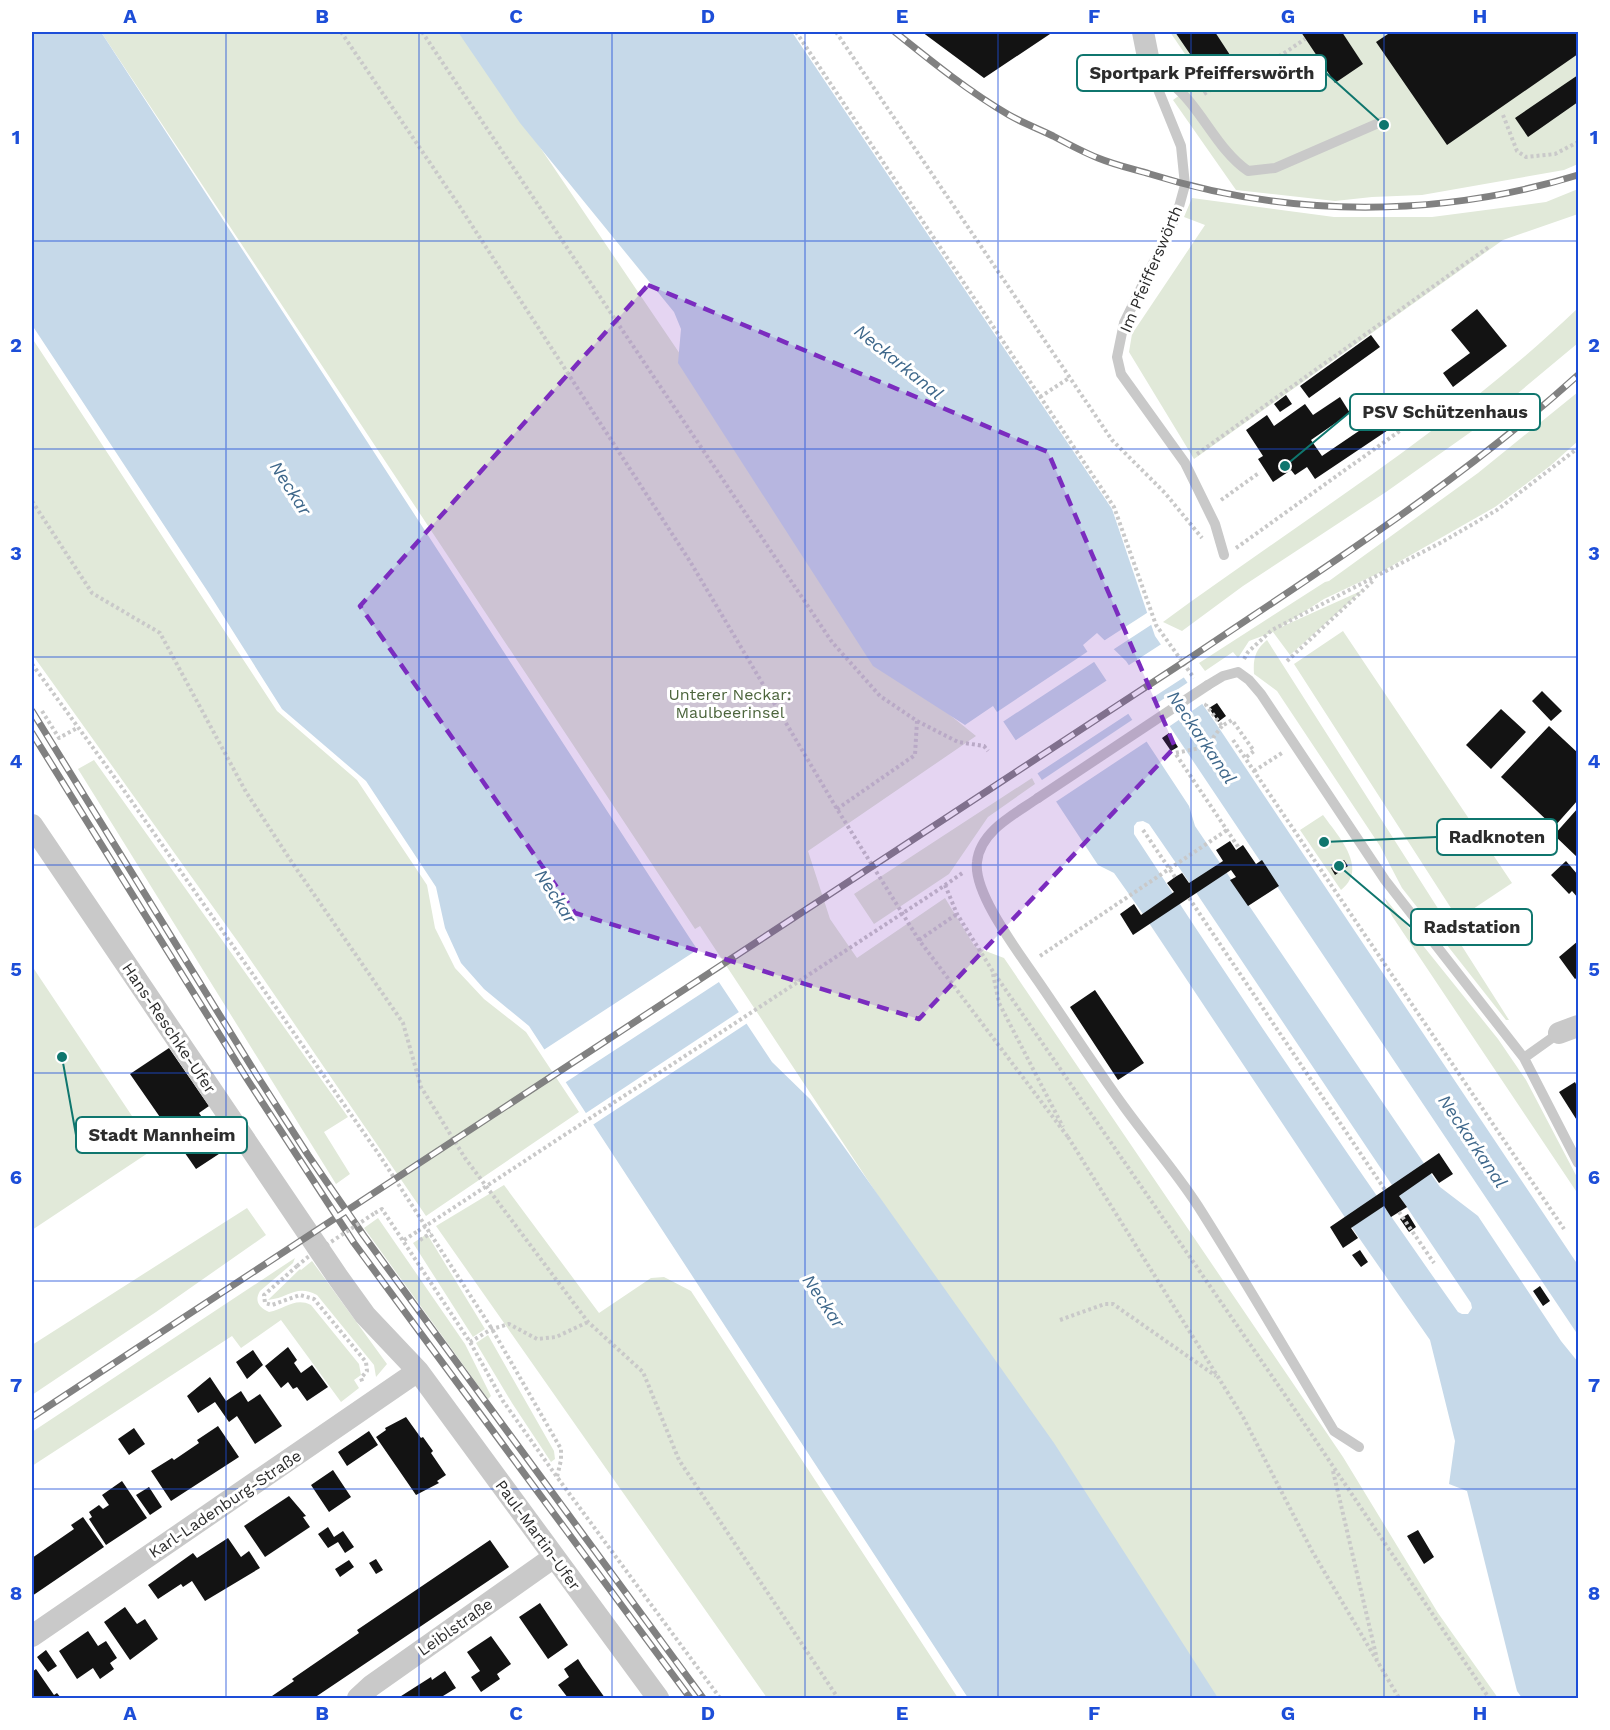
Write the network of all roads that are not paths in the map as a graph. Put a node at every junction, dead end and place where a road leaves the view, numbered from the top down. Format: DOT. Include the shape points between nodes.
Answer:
graph roads {
  1 [pos="1143,32"];
  2 [pos="1151,72"];
  3 [pos="1381,122"];
  4 [pos="1224,555"];
  5 [pos="32,825"];
  6 [pos="1569,1029"];
  7 [pos="1524,1058"];
  8 [pos="1578,1163"];
  9 [pos="418,1371"];
  10 [pos="1359,1447"];
  11 [pos="555,1557"];
  12 [pos="32,1636"];
  13 [pos="358,1698"];
  14 [pos="658,1698"];
  1 -- 2 [label="street, Im Pfeifferswörth"];
  2 -- 3 [label="lane" via="1171,83 1192,104 1234,162 1248,171 1275,168"];
  2 -- 4 [label="lane, Im Pfeifferswörth" via="1180,146 1185,185 1177,214 1124,323 1117,357 1121,374 1185,463 1215,524"];
  5 -- 9 [label="street, Hans-Reschke-Ufer" via="337,1276 365,1315"];
  6 -- 7 [label="lane"];
  7 -- 8 [label="lane"];
  7 -- 10 [label="lane, bridge" via="1385,880 1261,694 1238,672 1208,685 1038,798 997,826 981,847 977,863 981,890 996,918 1126,1110 1197,1205 1335,1431"];
  9 -- 11 [label="street, Paul-Martin-Ufer"];
  9 -- 12 [label="street, Karl-Ladenburg-Straße"];
  11 -- 13 [label="street, Leiblstraße"];
  11 -- 14 [label="street, Paul-Martin-Ufer"];
}
